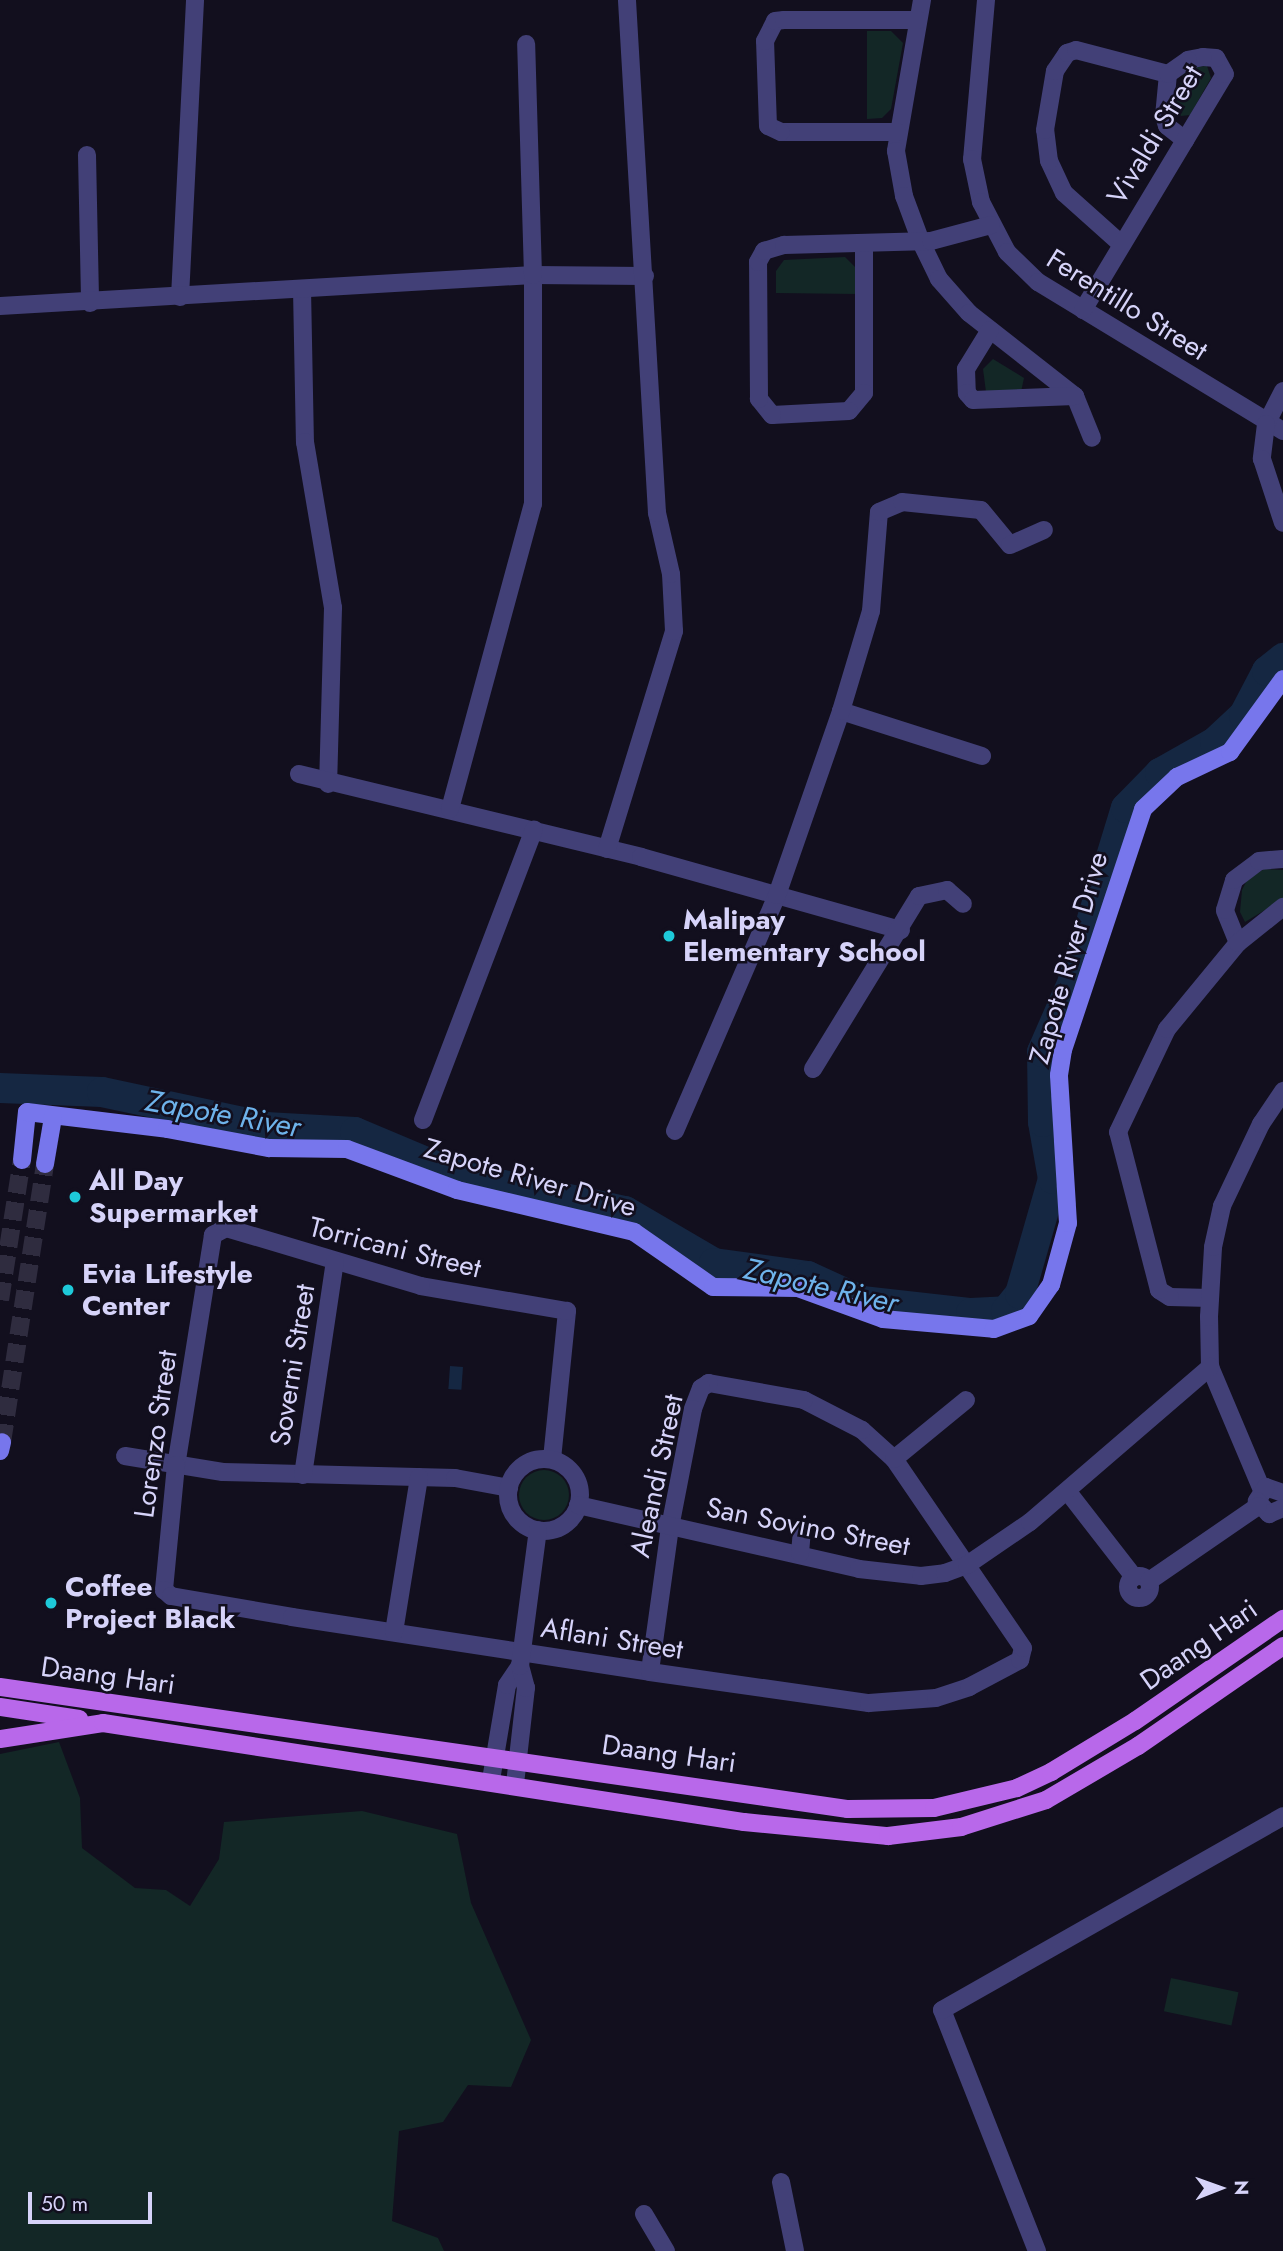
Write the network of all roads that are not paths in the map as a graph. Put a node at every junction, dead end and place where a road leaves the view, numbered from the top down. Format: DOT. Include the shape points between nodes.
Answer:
graph roads {
  1 [pos="195,0"];
  2 [pos="627,0"];
  3 [pos="922,0"];
  4 [pos="986,0"];
  5 [pos="918,20"];
  6 [pos="526,44"];
  7 [pos="1168,74"];
  8 [pos="897,132"];
  9 [pos="1185,140"];
  10 [pos="87,155"];
  11 [pos="991,225"];
  12 [pos="921,242"];
  13 [pos="1120,243"];
  14 [pos="864,244"];
  15 [pos="533,275"];
  16 [pos="645,276"];
  17 [pos="302,289"];
  18 [pos="180,297"];
  19 [pos="90,303"];
  20 [pos="0,306"];
  21 [pos="1083,310"];
  22 [pos="990,330"];
  23 [pos="1283,391"];
  24 [pos="1075,396"];
  25 [pos="1275,427"];
  26 [pos="1092,438"];
  27 [pos="1283,523"];
  28 [pos="1044,530"];
  29 [pos="1283,679"];
  30 [pos="841,711"];
  31 [pos="982,756"];
  32 [pos="299,774"];
  33 [pos="328,784"];
  34 [pos="450,809"];
  35 [pos="534,830"];
  36 [pos="607,849"];
  37 [pos="1283,859"];
  38 [pos="777,895"];
  39 [pos="963,904"];
  40 [pos="1283,907"];
  41 [pos="901,930"];
  42 [pos="1238,943"];
  43 [pos="813,1069"];
  44 [pos="1283,1091"];
  45 [pos="53,1117"];
  46 [pos="423,1120"];
  47 [pos="675,1131"];
  48 [pos="22,1160"];
  49 [pos="45,1164"];
  50 [pos="213,1235"];
  51 [pos="335,1262"];
  52 [pos="1210,1298"];
  53 [pos="1210,1367"];
  54 [pos="965,1400"];
  55 [pos="125,1456"];
  56 [pos="894,1459"];
  57 [pos="552,1460"];
  58 [pos="176,1465"];
  59 [pos="303,1475"];
  60 [pos="419,1477"];
  61 [pos="509,1488"];
  62 [pos="1068,1492"];
  63 [pos="1283,1493"];
  64 [pos="1260,1498"];
  65 [pos="578,1505"];
  66 [pos="1283,1508"];
  67 [pos="670,1527"];
  68 [pos="538,1530"];
  69 [pos="802,1531"];
  70 [pos="800,1553"];
  71 [pos="967,1565"];
  72 [pos="170,1595"];
  73 [pos="1283,1619"];
  74 [pos="394,1632"];
  75 [pos="1019,1641"];
  76 [pos="1283,1646"];
  77 [pos="521,1659"];
  78 [pos="650,1672"];
  79 [pos="0,1687"];
  80 [pos="0,1707"];
  81 [pos="103,1723"];
  82 [pos="0,1739"];
  83 [pos="494,1755"];
  84 [pos="517,1759"];
  85 [pos="491,1780"];
  86 [pos="515,1784"];
  87 [pos="1283,1816"];
  88 [pos="781,2182"];
  89 [pos="643,2214"];
  90 [pos="666,2251"];
  91 [pos="795,2251"];
  92 [pos="1037,2251"];
  1 -- 18 [label="street"];
  2 -- 16 [label="street"];
  3 -- 5 [label="street"];
  4 -- 11 [label="street, Ferentillo Street" via="972,159 974,180"];
  5 -- 8 [label="street"];
  5 -- 8 [label="street" via="784,20 775,22 765,41 768,127 781,132"];
  6 -- 15 [label="street"];
  7 -- 9 [label="street" via="1164,116 1172,131"];
  7 -- 9 [label="street, Vivaldi Street" via="1188,60 1203,57 1216,58 1223,65 1224,82"];
  7 -- 13 [label="street, Vivaldi Street" via="1076,50 1067,53 1055,71 1045,130 1049,161 1074,205"];
  8 -- 12 [label="street" via="898,175"];
  9 -- 13 [label="street, Vivaldi Street"];
  10 -- 19 [label="street"];
  11 -- 12 [label="street"];
  11 -- 21 [label="street, Ferentillo Street" via="1020,267"];
  12 -- 14 [label="street"];
  12 -- 22 [label="street" via="939,279"];
  13 -- 21 [label="street, Vivaldi Street"];
  14 -- 14 [label="street" via="784,245 764,251 758,262 759,399 772,415 849,411 864,393"];
  15 -- 16 [label="street"];
  15 -- 17 [label="street"];
  15 -- 34 [label="street" via="533,504"];
  16 -- 36 [label="street" via="657,513 671,575 674,631"];
  17 -- 18 [label="street"];
  17 -- 33 [label="street" via="305,442 333,608"];
  18 -- 19 [label="street"];
  19 -- 20 [label="street"];
  21 -- 25 [label="street, Ferentillo Street"];
  22 -- 24 [label="street"];
  22 -- 24 [label="street" via="966,369 967,393 973,400"];
  23 -- 25 [label="street"];
  24 -- 26 [label="street"];
  25 -- 27 [label="street" via="1263,472"];
  28 -- 30 [label="street" via="1010,545 981,510 902,502 879,512 871,611"];
  29 -- 45 [label="street, Zapote River Drive" via="1230,752 1168,783 1139,817 1063,1050 1059,1075 1068,1223 1051,1285 1029,1316 994,1329 883,1320 838,1307 798,1288 713,1287 634,1232 457,1190 347,1149 269,1148 167,1129"];
  30 -- 31 [label="street"];
  30 -- 38 [label="street"];
  32 -- 33 [label="street"];
  33 -- 34 [label="street"];
  34 -- 35 [label="street"];
  35 -- 36 [label="street"];
  35 -- 46 [label="street"];
  36 -- 38 [label="street"];
  37 -- 42 [label="street" via="1259,861 1234,880 1225,910"];
  38 -- 41 [label="street"];
  38 -- 47 [label="street"];
  39 -- 41 [label="street" via="947,890 928,892 919,896"];
  40 -- 42 [label="street"];
  41 -- 43 [label="street"];
  42 -- 52 [label="street" via="1167,1029 1118,1132 1160,1290 1170,1297"];
  44 -- 52 [label="street" via="1261,1124 1223,1206"];
  45 -- 48 [label="street, Zapote River Drive" via="27,1112"];
  45 -- 49 [label="street"];
  50 -- 51 [label="street, Torricani Street" via="226,1228"];
  50 -- 58 [label="street, Lorenzo Street"];
  51 -- 57 [label="street, Torricani Street" via="436,1290 567,1311"];
  51 -- 59 [label="street, Soverni Street"];
  52 -- 53 [label="street"];
  53 -- 62 [label="street, San Sovino Street"];
  53 -- 64 [label="street"];
  54 -- 56 [label="street"];
  55 -- 58 [label="street"];
  56 -- 67 [label="street, Aleandi Street" via="862,1430 804,1401 709,1383 696,1398"];
  56 -- 71 [label="street, Aleandi Street"];
  57 -- 61 [label="street" via="524,1465"];
  57 -- 65 [label="street" via="575,1476"];
  58 -- 59 [label="street"];
  58 -- 72 [label="street, Lorenzo Street" via="162,1583"];
  59 -- 60 [label="street"];
  60 -- 61 [label="street"];
  60 -- 74 [label="street"];
  61 -- 68 [label="street" via="515,1515"];
  62 -- 64 [label="street" via="1141,1579"];
  62 -- 71 [label="street, San Sovino Street"];
  63 -- 64 [label="street" via="1271,1486"];
  64 -- 66 [label="street" via="1269,1514"];
  65 -- 67 [label="street, San Sovino Street"];
  65 -- 68 [label="street" via="563,1525"];
  67 -- 70 [label="street, San Sovino Street"];
  67 -- 78 [label="street, Aleandi Street"];
  68 -- 77 [label="street"];
  69 -- 70 [label="street"];
  70 -- 71 [label="street, San Sovino Street" via="888,1574 921,1576"];
  71 -- 75 [label="street, Aleandi Street"];
  72 -- 74 [label="street, Aflani Street"];
  73 -- 84 [label="main road, Daang Hari" via="1135,1721 1051,1772 1017,1788 934,1808 848,1809"];
  74 -- 77 [label="street, Aflani Street"];
  75 -- 78 [label="street, Aflani Street" via="1023,1648 1020,1660 970,1687 924,1699 869,1703"];
  76 -- 86 [label="main road, Daang Hari" via="1138,1746 1046,1800 961,1828 888,1836 828,1832"];
  77 -- 78 [label="street, Aflani Street"];
  77 -- 83 [label="street" via="507,1685"];
  77 -- 84 [label="street" via="526,1688"];
  79 -- 83 [label="main road, Daang Hari"];
  80 -- 81 [label="main road"];
  81 -- 82 [label="main road, Daang Hari"];
  81 -- 85 [label="main road, Daang Hari"];
  83 -- 84 [label="main road, Daang Hari"];
  83 -- 85 [label="street"];
  84 -- 86 [label="street"];
  85 -- 86 [label="main road, Daang Hari"];
  87 -- 92 [label="street" via="942,2010"];
  88 -- 91 [label="street"];
  89 -- 90 [label="street"];
}
